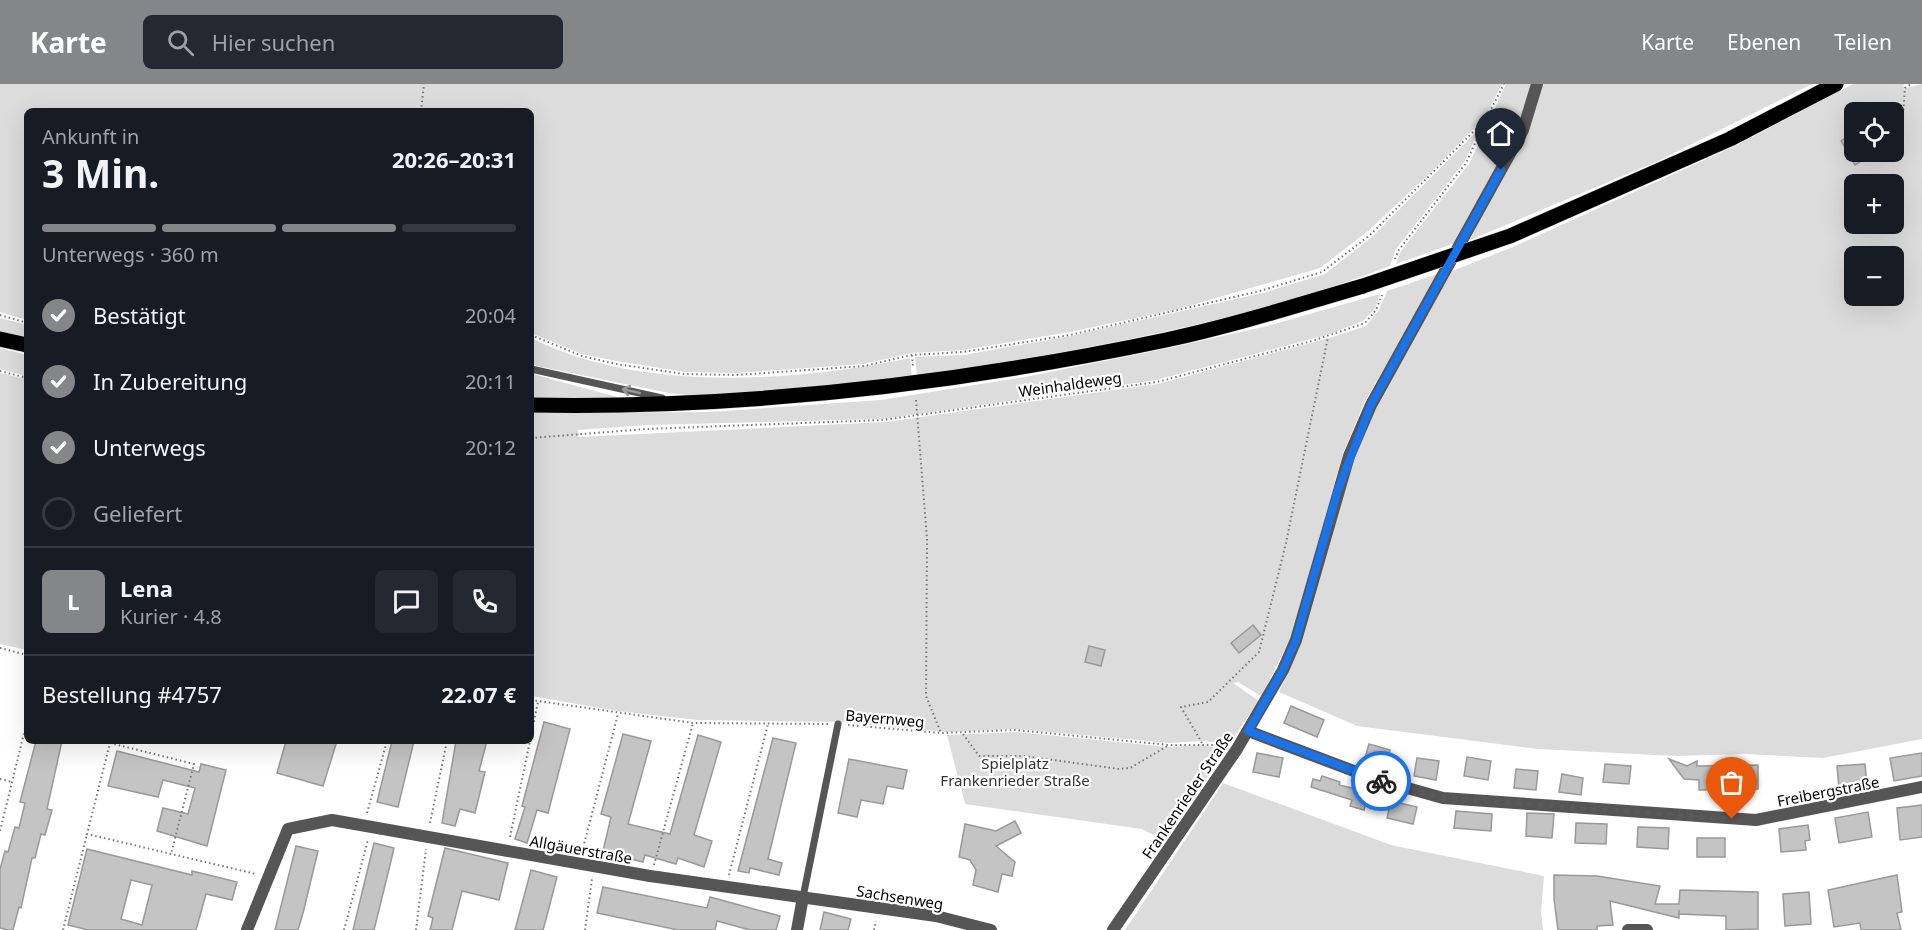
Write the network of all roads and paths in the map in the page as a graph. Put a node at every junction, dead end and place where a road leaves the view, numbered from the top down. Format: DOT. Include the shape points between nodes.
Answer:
graph roads {
  1 [pos="424,84"];
  2 [pos="1504,84"];
  3 [pos="1537,84"];
  4 [pos="1836,84"];
  5 [pos="1911,84"];
  6 [pos="1904,102"];
  7 [pos="421,108"];
  8 [pos="1486,118"];
  9 [pos="1395,260"];
  10 [pos="1383,290"];
  11 [pos="0,315"];
  12 [pos="24,322"];
  13 [pos="534,336"];
  14 [pos="1328,337"];
  15 [pos="0,339"];
  16 [pos="24,344"];
  17 [pos="912,355"];
  18 [pos="913,369"];
  19 [pos="534,370"];
  20 [pos="0,371"];
  21 [pos="24,377"];
  22 [pos="916,400"];
  23 [pos="688,404"];
  24 [pos="534,405"];
  25 [pos="917,415"];
  26 [pos="534,438"];
  27 [pos="0,648"];
  28 [pos="24,654"];
  29 [pos="534,700"];
  30 [pos="538,701"];
  31 [pos="618,714"];
  32 [pos="534,720"];
  33 [pos="693,723"];
  34 [pos="768,724"];
  35 [pos="838,724"];
  36 [pos="1248,731"];
  37 [pos="940,733"];
  38 [pos="962,733"];
  39 [pos="24,734"];
  40 [pos="110,744"];
  41 [pos="114,744"];
  42 [pos="386,744"];
  43 [pos="529,744"];
  44 [pos="1202,744"];
  45 [pos="1169,745"];
  46 [pos="1237,749"];
  47 [pos="0,780"];
  48 [pos="12,782"];
  49 [pos="1922,787"];
  50 [pos="368,825"];
  51 [pos="0,831"];
  52 [pos="87,834"];
  53 [pos="507,851"];
  54 [pos="171,854"];
  55 [pos="579,864"];
  56 [pos="594,866"];
  57 [pos="268,876"];
  58 [pos="650,876"];
  59 [pos="726,887"];
  60 [pos="803,897"];
  61 [pos="63,930"];
  62 [pos="247,930"];
  63 [pos="344,930"];
  64 [pos="585,930"];
  65 [pos="797,930"];
  66 [pos="991,930"];
  67 [pos="1113,930"];
  68 [pos="1628,930"];
  69 [pos="1647,930"];
  1 -- 7 [label="path"];
  2 -- 8 [label="path"];
  3 -- 36 [label="street, Frankenrieder Straße" via="1523,130 1371,405 1346,466 1296,640"];
  4 -- 23 [label="main road, bridge" via="1730,139 1510,236 1363,286 1168,339 1068,359 916,385"];
  5 -- 6 [label="path" via="1905,88"];
  8 -- 9 [label="path" via="1467,163 1398,250"];
  8 -- 17 [label="path" via="1370,235 1322,272 1260,291 1070,335 963,352"];
  10 -- 14 [label="path, Weinhaldeweg" via="1376,310 1365,323"];
  11 -- 12 [label="path"];
  13 -- 17 [label="path" via="582,356 684,374 736,375 864,366"];
  14 -- 25 [label="path, Weinhaldeweg" via="1158,382"];
  14 -- 44 [label="path" via="1286,543 1259,652 1208,702 1181,707"];
  15 -- 16 [label="main road"];
  17 -- 18 [label="path"];
  23 -- 19 [label="lane, one-way"];
  20 -- 21 [label="path"];
  22 -- 25 [label="path"];
  23 -- 24 [label="main road"];
  25 -- 26 [label="path, Weinhaldeweg"];
  25 -- 37 [label="path" via="927,539 926,696"];
  27 -- 28 [label="path"];
  29 -- 30 [label="path, Bayernweg"];
  30 -- 31 [label="path, Bayernweg"];
  30 -- 32 [label="path"];
  31 -- 33 [label="path, Bayernweg"];
  31 -- 55 [label="path"];
  33 -- 34 [label="path, Bayernweg"];
  33 -- 58 [label="path"];
  34 -- 35 [label="path, Bayernweg"];
  34 -- 59 [label="path"];
  35 -- 37 [label="path, Bayernweg"];
  35 -- 60 [label="lane"];
  36 -- 46 [label="street, Frankenrieder Straße"];
  36 -- 49 [label="street, Freibergstraße" via="1375,779 1443,798 1756,820"];
  37 -- 38 [label="path, Bayernweg"];
  38 -- 45 [label="path, Bayernweg" via="1015,730"];
  38 -- 45 [label="path" via="979,756 1024,756 1119,769 1130,768"];
  39 -- 48 [label="path"];
  40 -- 52 [label="path"];
  41 -- 54 [label="path" via="194,764"];
  42 -- 50 [label="path"];
  43 -- 53 [label="path"];
  44 -- 45 [label="path, Bayernweg"];
  44 -- 46 [label="path, Bayernweg"];
  46 -- 67 [label="street, Frankenrieder Straße"];
  47 -- 48 [label="path"];
  48 -- 51 [label="path"];
  50 -- 53 [label="street, Allgäuerstraße"];
  50 -- 57 [label="street, Allgäuerstraße" via="332,819 288,829"];
  50 -- 63 [label="path"];
  52 -- 54 [label="path"];
  52 -- 61 [label="path"];
  53 -- 55 [label="street, Allgäuerstraße"];
  54 -- 57 [label="path"];
  55 -- 56 [label="street, Allgäuerstraße"];
  56 -- 58 [label="street, Allgäuerstraße"];
  56 -- 64 [label="path"];
  57 -- 62 [label="street, Allgäuerstraße"];
  58 -- 59 [label="street, Allgäuerstraße"];
  59 -- 60 [label="street, Allgäuerstraße"];
  60 -- 65 [label="street"];
  60 -- 66 [label="street, Sachsenweg" via="936,916"];
  68 -- 69 [label="street"];
}
